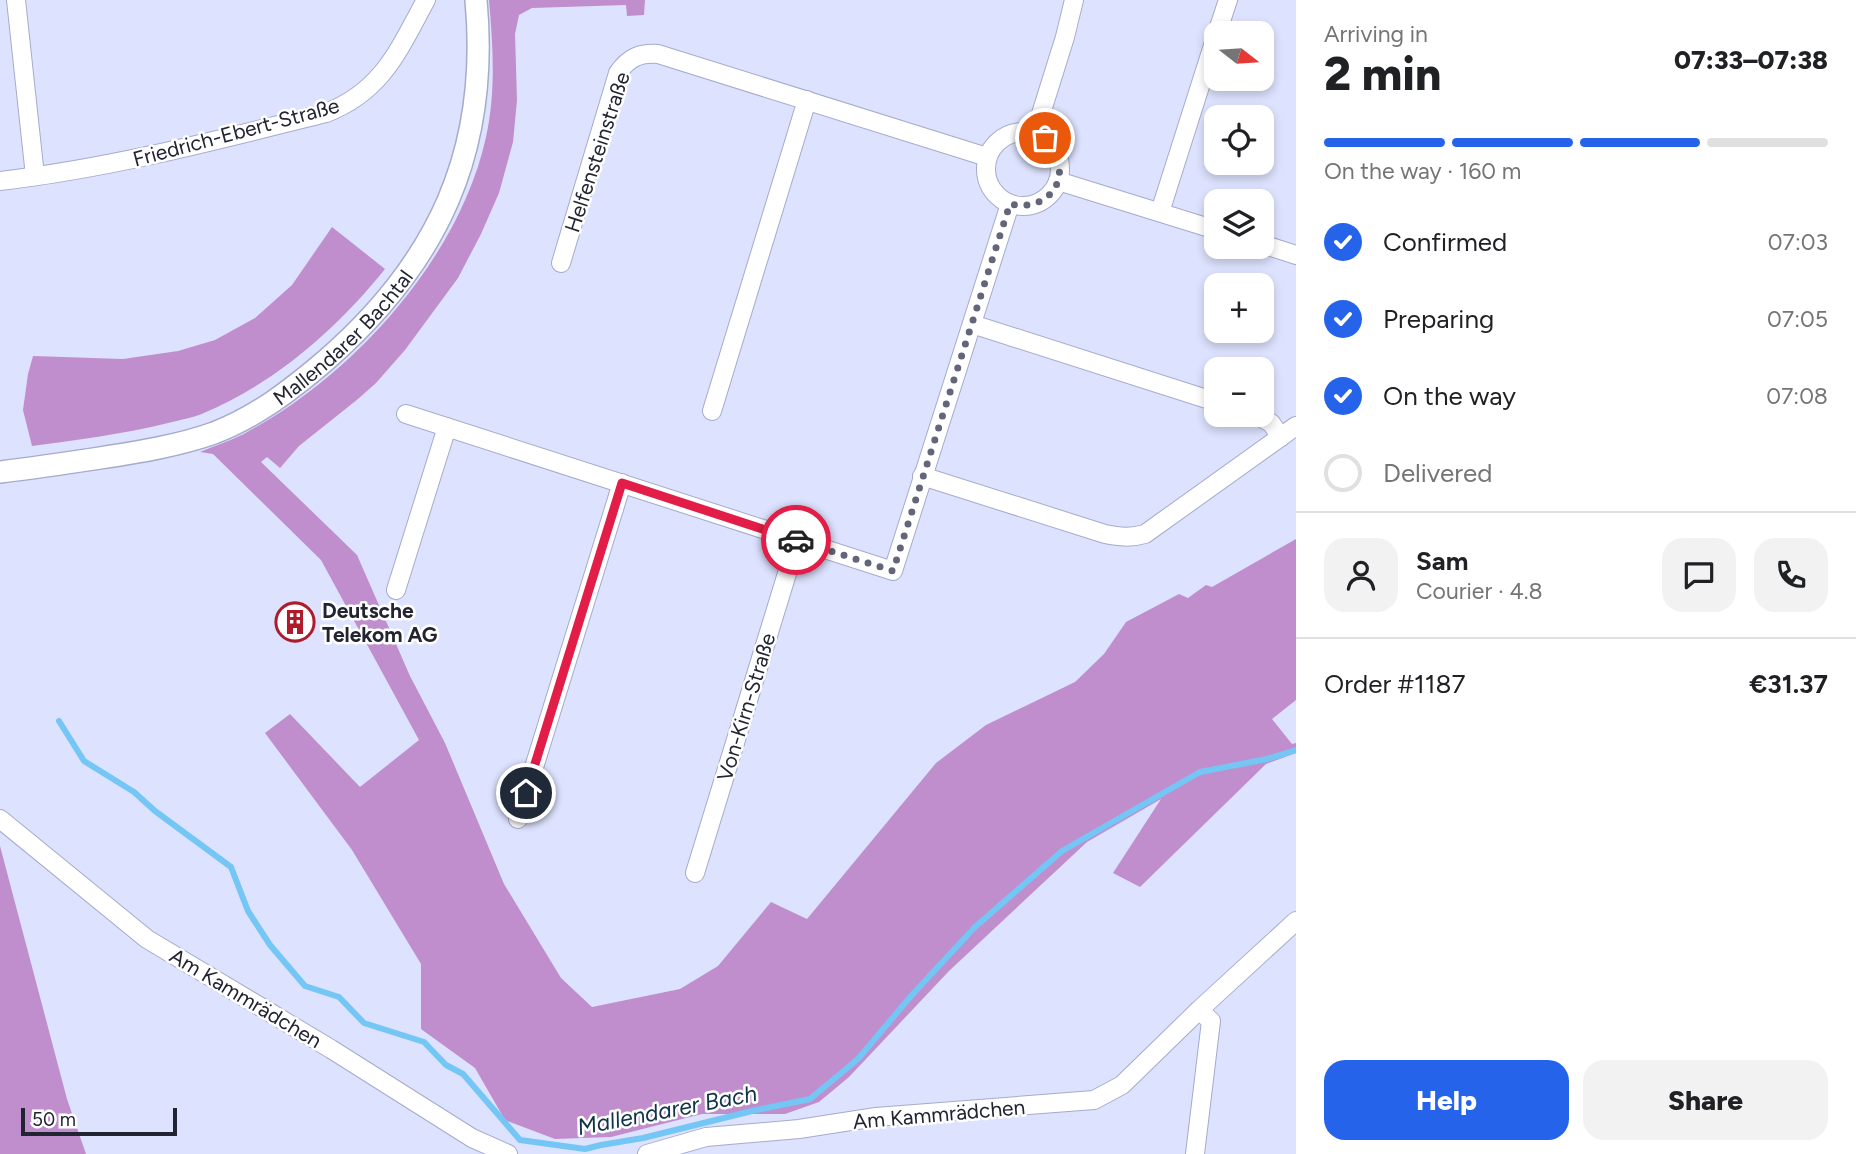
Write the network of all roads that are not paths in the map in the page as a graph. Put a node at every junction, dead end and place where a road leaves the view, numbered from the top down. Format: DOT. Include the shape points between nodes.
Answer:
graph roads {
  1 [pos="16,0"];
  2 [pos="426,0"];
  3 [pos="476,0"];
  4 [pos="1074,0"];
  5 [pos="1228,0"];
  6 [pos="1221,21"];
  7 [pos="1204,75"];
  8 [pos="807,100"];
  9 [pos="1035,133"];
  10 [pos="987,157"];
  11 [pos="36,176"];
  12 [pos="0,181"];
  13 [pos="1058,181"];
  14 [pos="1010,204"];
  15 [pos="1160,212"];
  16 [pos="1204,226"];
  17 [pos="1274,248"];
  18 [pos="1296,255"];
  19 [pos="561,263"];
  20 [pos="972,324"];
  21 [pos="1204,398"];
  22 [pos="712,411"];
  23 [pos="406,414"];
  24 [pos="1296,426"];
  25 [pos="447,427"];
  26 [pos="1273,427"];
  27 [pos="1281,437"];
  28 [pos="0,472"];
  29 [pos="922,476"];
  30 [pos="622,483"];
  31 [pos="797,541"];
  32 [pos="396,590"];
  33 [pos="0,819"];
  34 [pos="519,819"];
  35 [pos="695,873"];
  36 [pos="1296,921"];
  37 [pos="1199,1010"];
  38 [pos="508,1154"];
  39 [pos="647,1154"];
  40 [pos="1195,1154"];
  1 -- 11 [label="street"];
  2 -- 11 [label="street, Friedrich-Ebert-Straße" via="385,72 342,107 145,157"];
  3 -- 28 [label="street, Mallendarer Bachtal" via="475,102 460,169 430,237 365,324 278,399 216,432 137,452"];
  4 -- 9 [label="street"];
  5 -- 6 [label="street"];
  7 -- 15 [label="street"];
  8 -- 10 [label="street, Helfensteinstraße"];
  8 -- 19 [label="street, Helfensteinstraße" via="658,54 631,58 618,73"];
  8 -- 22 [label="street"];
  9 -- 10 [label="street" via="1023,131 1001,138"];
  9 -- 13 [label="street" via="1054,147 1059,157"];
  10 -- 14 [label="street" via="985,168 992,190"];
  11 -- 12 [label="street, Friedrich-Ebert-Straße"];
  13 -- 14 [label="street" via="1044,200 1033,205"];
  13 -- 15 [label="street"];
  14 -- 20 [label="street"];
  15 -- 16 [label="street"];
  17 -- 18 [label="street"];
  20 -- 21 [label="street"];
  20 -- 29 [label="street"];
  23 -- 25 [label="street"];
  24 -- 27 [label="street"];
  25 -- 30 [label="street"];
  25 -- 32 [label="street"];
  26 -- 27 [label="street"];
  27 -- 29 [label="street" via="1145,534 1132,537 1105,534"];
  29 -- 31 [label="street" via="893,571"];
  30 -- 31 [label="street"];
  30 -- 34 [label="street"];
  31 -- 35 [label="street, Von-Kirn-Straße"];
  33 -- 38 [label="street, Am Kammrädchen" via="147,939 472,1138"];
  36 -- 37 [label="street, Am Kammrädchen"];
  37 -- 39 [label="street, Am Kammrädchen" via="1122,1085 1094,1100 876,1117 706,1137"];
  37 -- 40 [label="street" via="1211,1021"];
}
